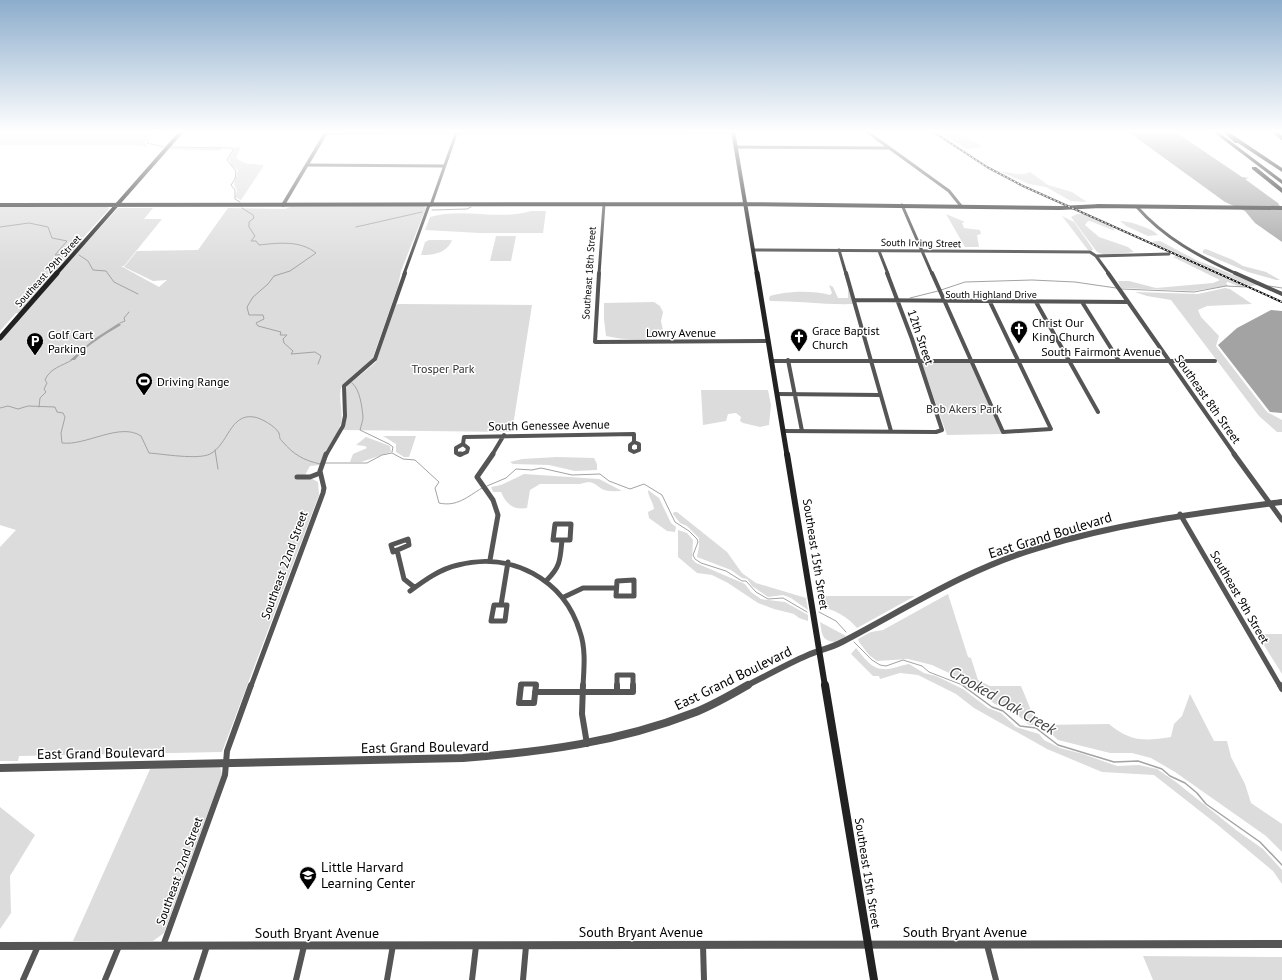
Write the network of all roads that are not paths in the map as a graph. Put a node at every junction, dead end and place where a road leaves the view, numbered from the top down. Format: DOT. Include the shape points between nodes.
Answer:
graph roads {
  1 [pos="142,177"];
  2 [pos="299,177"];
  3 [pos="440,177"];
  4 [pos="740,177"];
  5 [pos="929,177"];
  6 [pos="1266,177"];
  7 [pos="1282,191"];
  8 [pos="430,204"];
  9 [pos="604,204"];
  10 [pos="744,204"];
  11 [pos="0,205"];
  12 [pos="117,205"];
  13 [pos="283,205"];
  14 [pos="902,205"];
  15 [pos="960,206"];
  16 [pos="1137,207"];
  17 [pos="1282,208"];
  18 [pos="108,215"];
  19 [pos="753,250"];
  20 [pos="839,250"];
  21 [pos="879,251"];
  22 [pos="923,252"];
  23 [pos="1090,252"];
  24 [pos="1169,254"];
  25 [pos="1096,256"];
  26 [pos="1282,294"];
  27 [pos="854,300"];
  28 [pos="897,301"];
  29 [pos="944,301"];
  30 [pos="990,302"];
  31 [pos="1036,302"];
  32 [pos="1082,302"];
  33 [pos="1127,302"];
  34 [pos="0,334"];
  35 [pos="0,338"];
  36 [pos="595,342"];
  37 [pos="768,342"];
  38 [pos="788,360"];
  39 [pos="869,360"];
  40 [pos="771,361"];
  41 [pos="920,361"];
  42 [pos="971,361"];
  43 [pos="1020,361"];
  44 [pos="1070,361"];
  45 [pos="1119,361"];
  46 [pos="1170,361"];
  47 [pos="1215,361"];
  48 [pos="777,394"];
  49 [pos="796,394"];
  50 [pos="880,394"];
  51 [pos="1098,412"];
  52 [pos="783,431"];
  53 [pos="802,431"];
  54 [pos="891,432"];
  55 [pos="504,435"];
  56 [pos="634,442"];
  57 [pos="463,444"];
  58 [pos="321,470"];
  59 [pos="297,477"];
  60 [pos="1282,502"];
  61 [pos="1269,503"];
  62 [pos="1180,514"];
  63 [pos="1282,520"];
  64 [pos="562,540"];
  65 [pos="397,550"];
  66 [pos="490,560"];
  67 [pos="508,562"];
  68 [pos="547,580"];
  69 [pos="616,588"];
  70 [pos="564,598"];
  71 [pos="501,605"];
  72 [pos="820,650"];
  73 [pos="1282,690"];
  74 [pos="582,691"];
  75 [pos="535,692"];
  76 [pos="617,692"];
  77 [pos="587,744"];
  78 [pos="226,762"];
  79 [pos="0,768"];
  80 [pos="1282,944"];
  81 [pos="393,945"];
  82 [pos="703,945"];
  83 [pos="868,945"];
  84 [pos="0,946"];
  85 [pos="38,946"];
  86 [pos="119,946"];
  87 [pos="163,946"];
  88 [pos="207,946"];
  89 [pos="304,946"];
  90 [pos="476,946"];
  91 [pos="526,946"];
  92 [pos="987,946"];
  93 [pos="23,980"];
  94 [pos="105,980"];
  95 [pos="196,980"];
  96 [pos="296,980"];
  97 [pos="387,980"];
  98 [pos="472,980"];
  99 [pos="523,980"];
  100 [pos="704,980"];
  101 [pos="874,980"];
  102 [pos="996,980"];
  1 -- 12 [label="main road, Southeast 29th Street"];
  2 -- 13 [label="street"];
  3 -- 8 [label="street"];
  4 -- 10 [label="main road, Southeast 15th Street"];
  5 -- 15 [label="street" via="949,191"];
  6 -- 7 [label="highway"];
  8 -- 9 [label="main road"];
  8 -- 13 [label="main road"];
  8 -- 58 [label="street" via="375,360 347,383 343,390 343,426"];
  9 -- 10 [label="main road"];
  9 -- 36 [label="street, Southeast 18th Street"];
  10 -- 14 [label="main road"];
  10 -- 19 [label="main road, Southeast 15th Street"];
  11 -- 12 [label="main road"];
  12 -- 13 [label="main road"];
  12 -- 18 [label="main road, Southeast 29th Street"];
  14 -- 15 [label="main road"];
  14 -- 22 [label="street"];
  15 -- 16 [label="main road"];
  16 -- 17 [label="main road"];
  16 -- 26 [label="street" via="1146,219 1223,268"];
  18 -- 34 [label="main road, Southeast 29th Street"];
  18 -- 35 [label="main road, Southeast 29th Street"];
  19 -- 20 [label="street, South Irving Street"];
  19 -- 37 [label="main road, Southeast 15th Street"];
  20 -- 21 [label="street, South Irving Street"];
  20 -- 27 [label="street"];
  21 -- 22 [label="street, South Irving Street"];
  21 -- 28 [label="street, 12th Street"];
  22 -- 23 [label="street, South Irving Street"];
  22 -- 29 [label="street"];
  23 -- 25 [label="street, Southeast 8th Street"];
  24 -- 25 [label="street"];
  25 -- 33 [label="street, Southeast 8th Street"];
  27 -- 28 [label="street, South Highland Drive"];
  27 -- 39 [label="street"];
  28 -- 29 [label="street, South Highland Drive"];
  28 -- 41 [label="street, 12th Street"];
  29 -- 30 [label="street, South Highland Drive"];
  29 -- 42 [label="street"];
  30 -- 31 [label="street, South Highland Drive"];
  30 -- 43 [label="street"];
  31 -- 32 [label="street, South Highland Drive"];
  31 -- 44 [label="street"];
  32 -- 33 [label="street, South Highland Drive"];
  32 -- 45 [label="street"];
  33 -- 46 [label="street, Southeast 8th Street"];
  36 -- 37 [label="street, Lowry Avenue"];
  37 -- 40 [label="main road, Southeast 15th Street"];
  38 -- 39 [label="street, South Fairmont Avenue"];
  38 -- 40 [label="street, South Fairmont Avenue"];
  38 -- 49 [label="street"];
  39 -- 41 [label="street, South Fairmont Avenue"];
  39 -- 50 [label="street"];
  40 -- 48 [label="main road, Southeast 15th Street"];
  41 -- 42 [label="street, South Fairmont Avenue"];
  41 -- 54 [label="street, 12th Street" via="942,430"];
  42 -- 43 [label="street, South Fairmont Avenue"];
  42 -- 43 [label="street" via="1003,432 1048,431 1051,429 1047,417"];
  43 -- 44 [label="street, South Fairmont Avenue"];
  44 -- 45 [label="street, South Fairmont Avenue"];
  44 -- 51 [label="street"];
  45 -- 46 [label="street, South Fairmont Avenue"];
  46 -- 47 [label="street, South Fairmont Avenue"];
  46 -- 61 [label="street, Southeast 8th Street"];
  48 -- 49 [label="street"];
  48 -- 52 [label="main road, Southeast 15th Street"];
  49 -- 50 [label="street"];
  49 -- 53 [label="street"];
  50 -- 54 [label="street"];
  52 -- 53 [label="street"];
  52 -- 72 [label="main road, Southeast 15th Street"];
  53 -- 54 [label="street"];
  55 -- 56 [label="street, South Genessee Avenue" via="634,434"];
  55 -- 57 [label="street, South Genessee Avenue" via="464,437"];
  55 -- 66 [label="street" via="479,473 478,480 492,497 498,515"];
  58 -- 59 [label="street" via="310,477"];
  58 -- 78 [label="street, Southeast 22nd Street" via="323,493 227,751"];
  60 -- 61 [label="street, East Grand Boulevard"];
  61 -- 62 [label="street, East Grand Boulevard"];
  61 -- 63 [label="street, Southeast 8th Street"];
  62 -- 72 [label="street, East Grand Boulevard" via="1078,536 1002,561 935,590 840,643"];
  62 -- 73 [label="street, Southeast 9th Street"];
  64 -- 64 [label="street" via="570,540 571,524 555,524 554,540"];
  64 -- 68 [label="street" via="560,563"];
  65 -- 66 [label="street" via="404,579 412,589 431,575 451,567"];
  66 -- 67 [label="street"];
  67 -- 68 [label="street"];
  67 -- 71 [label="street"];
  68 -- 70 [label="street"];
  69 -- 69 [label="street" via="617,580 634,580 634,596 616,596"];
  69 -- 70 [label="street" via="583,588"];
  70 -- 74 [label="street" via="573,612 580,632 584,654"];
  72 -- 77 [label="street, East Grand Boulevard" via="694,713 622,736"];
  72 -- 83 [label="main road, Southeast 15th Street"];
  74 -- 75 [label="street"];
  74 -- 76 [label="street"];
  74 -- 77 [label="street" via="582,722"];
  77 -- 78 [label="street, East Grand Boulevard" via="500,757"];
  78 -- 79 [label="street, East Grand Boulevard"];
  78 -- 87 [label="street, Southeast 22nd Street" via="225,775"];
  80 -- 92 [label="street, South Bryant Avenue"];
  81 -- 89 [label="street, South Bryant Avenue"];
  81 -- 90 [label="street, South Bryant Avenue"];
  81 -- 97 [label="street"];
  82 -- 83 [label="street, South Bryant Avenue"];
  82 -- 91 [label="street, South Bryant Avenue"];
  82 -- 100 [label="street"];
  83 -- 92 [label="street, South Bryant Avenue"];
  83 -- 101 [label="main road, Southeast 15th Street"];
  84 -- 85 [label="street, South Bryant Avenue"];
  85 -- 86 [label="street, South Bryant Avenue"];
  85 -- 93 [label="street"];
  86 -- 87 [label="street, South Bryant Avenue"];
  86 -- 94 [label="street"];
  87 -- 88 [label="street, South Bryant Avenue"];
  88 -- 89 [label="street, South Bryant Avenue"];
  88 -- 95 [label="street"];
  89 -- 96 [label="street"];
  90 -- 91 [label="street, South Bryant Avenue"];
  90 -- 98 [label="street"];
  91 -- 99 [label="street"];
  92 -- 102 [label="street"];
}
